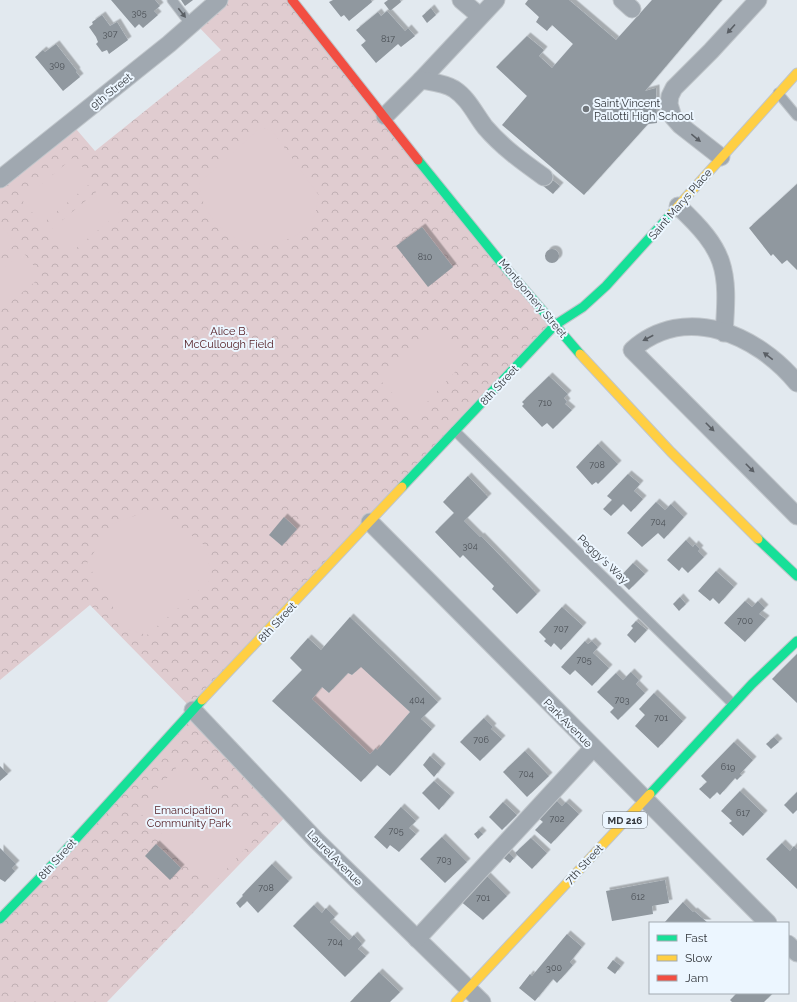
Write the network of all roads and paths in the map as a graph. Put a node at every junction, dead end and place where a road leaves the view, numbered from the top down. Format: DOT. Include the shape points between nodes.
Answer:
graph roads {
  1 [pos="172,0"];
  2 [pos="219,0"];
  3 [pos="292,0"];
  4 [pos="461,0"];
  5 [pos="496,0"];
  6 [pos="758,0"];
  7 [pos="480,16"];
  8 [pos="191,25"];
  9 [pos="797,73"];
  10 [pos="421,80"];
  11 [pos="778,93"];
  12 [pos="385,116"];
  13 [pos="797,116"];
  14 [pos="721,157"];
  15 [pos="4,171"];
  16 [pos="544,177"];
  17 [pos="678,206"];
  18 [pos="555,325"];
  19 [pos="724,332"];
  20 [pos="797,383"];
  21 [pos="455,431"];
  22 [pos="797,516"];
  23 [pos="370,522"];
  24 [pos="797,576"];
  25 [pos="797,641"];
  26 [pos="733,704"];
  27 [pos="193,710"];
  28 [pos="593,748"];
  29 [pos="644,800"];
  30 [pos="0,919"];
  31 [pos="767,922"];
  32 [pos="417,939"];
  33 [pos="789,945"];
  34 [pos="797,953"];
  35 [pos="468,988"];
  36 [pos="456,1002"];
  37 [pos="482,1002"];
  1 -- 8 [label="lane, one-way"];
  2 -- 8 [label="street, 9th Street"];
  3 -- 12 [label="street, Montgomery Street"];
  4 -- 7 [label="street"];
  5 -- 7 [label="street"];
  6 -- 14 [label="street, one-way" via="674,88 670,96 669,104 673,117"];
  7 -- 10 [label="street"];
  8 -- 15 [label="street, 9th Street" via="72,123"];
  9 -- 11 [label="street, Saint Marys Place"];
  10 -- 12 [label="street"];
  10 -- 16 [label="street" via="453,88 468,101 486,127 512,154"];
  11 -- 13 [label="lane"];
  11 -- 14 [label="street, Saint Marys Place"];
  12 -- 18 [label="street, Montgomery Street" via="492,251"];
  14 -- 17 [label="street, Saint Marys Place"];
  17 -- 18 [label="street, Saint Marys Place" via="606,286 583,307"];
  17 -- 19 [label="street" via="701,228 720,258 726,299"];
  18 -- 21 [label="street, 8th Street"];
  18 -- 24 [label="street, Montgomery Street" via="630,410"];
  20 -- 19 [label="street, one-way" via="772,359 750,343"];
  19 -- 22 [label="street, one-way" via="699,327 676,327 644,339 632,350"];
  21 -- 23 [label="street, 8th Street"];
  21 -- 26 [label="lane, Peggy's Way"];
  23 -- 27 [label="street, 8th Street"];
  23 -- 28 [label="street, Park Avenue"];
  25 -- 26 [label="street, 7th Street / MD 216"];
  26 -- 29 [label="street, 7th Street / MD 216"];
  27 -- 30 [label="street, 8th Street"];
  27 -- 32 [label="street, Laurel Avenue" via="316,840"];
  28 -- 29 [label="street, Park Avenue"];
  28 -- 32 [label="street"];
  29 -- 31 [label="street, Park Avenue"];
  29 -- 35 [label="street, 7th Street / MD 216"];
  32 -- 35 [label="street, Laurel Avenue"];
  33 -- 34 [label="street"];
  35 -- 36 [label="street, 7th Street / MD 216"];
  35 -- 37 [label="street, Laurel Avenue"];
}
